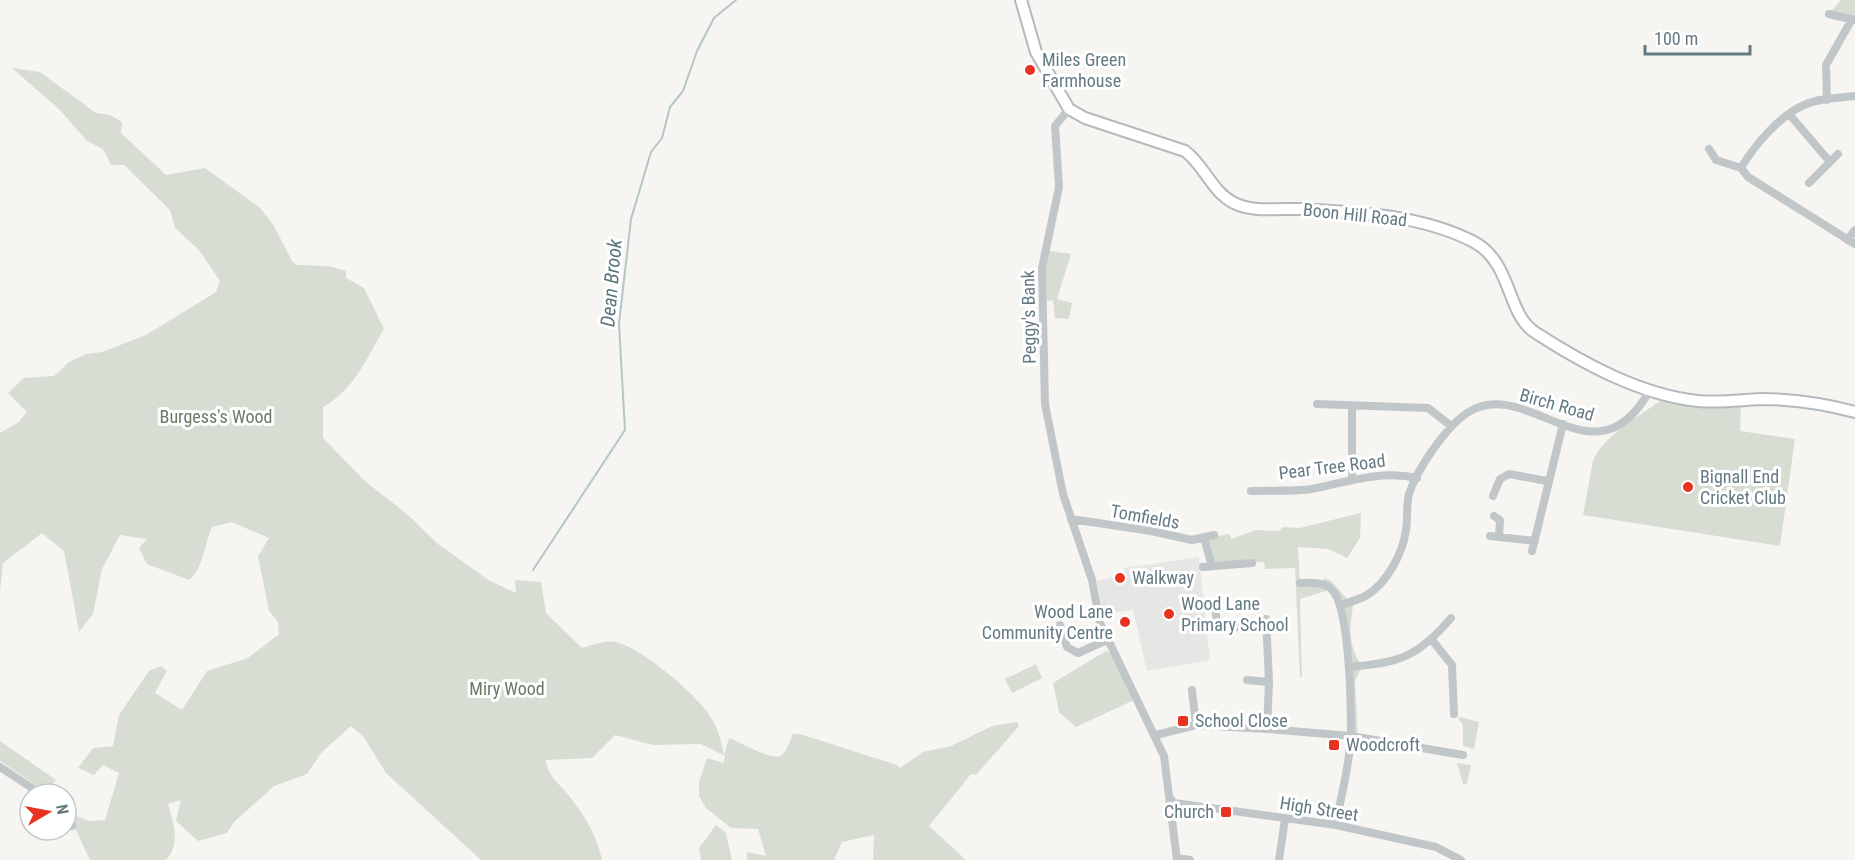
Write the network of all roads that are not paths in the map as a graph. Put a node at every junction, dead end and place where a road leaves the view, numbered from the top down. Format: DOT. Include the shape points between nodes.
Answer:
graph roads {
  1 [pos="1021,0"];
  2 [pos="1829,14"];
  3 [pos="1853,20"];
  4 [pos="1855,96"];
  5 [pos="1827,100"];
  6 [pos="1069,110"];
  7 [pos="1789,114"];
  8 [pos="1709,149"];
  9 [pos="1838,154"];
  10 [pos="1830,162"];
  11 [pos="1741,168"];
  12 [pos="1809,183"];
  13 [pos="1855,230"];
  14 [pos="1847,240"];
  15 [pos="1855,244"];
  16 [pos="1650,390"];
  17 [pos="1317,404"];
  18 [pos="1352,405"];
  19 [pos="1855,412"];
  20 [pos="1563,424"];
  21 [pos="1451,426"];
  22 [pos="1417,478"];
  23 [pos="1352,479"];
  24 [pos="1547,481"];
  25 [pos="1251,491"];
  26 [pos="1492,494"];
  27 [pos="1494,516"];
  28 [pos="1071,519"];
  29 [pos="1214,535"];
  30 [pos="1490,536"];
  31 [pos="1499,537"];
  32 [pos="1204,538"];
  33 [pos="1534,541"];
  34 [pos="1532,550"];
  35 [pos="1251,563"];
  36 [pos="1300,583"];
  37 [pos="1341,605"];
  38 [pos="1216,614"];
  39 [pos="1439,618"];
  40 [pos="1060,625"];
  41 [pos="1107,640"];
  42 [pos="1432,640"];
  43 [pos="1349,667"];
  44 [pos="1247,680"];
  45 [pos="1269,682"];
  46 [pos="1192,690"];
  47 [pos="1454,714"];
  48 [pos="1196,725"];
  49 [pos="1267,729"];
  50 [pos="1156,735"];
  51 [pos="1351,736"];
  52 [pos="1463,756"];
  53 [pos="0,767"];
  54 [pos="23,782"];
  55 [pos="1170,798"];
  56 [pos="1285,819"];
  57 [pos="1336,825"];
  58 [pos="1177,859"];
  59 [pos="1190,860"];
  60 [pos="1279,860"];
  61 [pos="1461,860"];
  1 -- 6 [label="street" via="1036,52"];
  2 -- 3 [label="street"];
  3 -- 5 [label="street" via="1826,64"];
  4 -- 5 [label="street"];
  5 -- 7 [label="street" via="1805,104"];
  6 -- 16 [label="street, Boon Hill Road" via="1185,152 1197,162 1214,188 1243,206 1393,217 1474,242 1497,261 1524,320 1535,333 1594,367"];
  6 -- 28 [label="street, Peggy's Bank" via="1055,126 1059,187 1042,268 1045,404"];
  7 -- 10 [label="street"];
  7 -- 11 [label="street" via="1750,153"];
  8 -- 11 [label="street" via="1716,160"];
  9 -- 10 [label="street"];
  10 -- 12 [label="street"];
  11 -- 14 [label="street" via="1748,177"];
  13 -- 14 [label="street"];
  14 -- 15 [label="street"];
  16 -- 19 [label="street, Boon Hill Road" via="1696,401 1778,400"];
  16 -- 20 [label="street, Birch Road" via="1627,420 1613,428 1596,433"];
  17 -- 18 [label="street"];
  18 -- 21 [label="street" via="1428,408"];
  18 -- 23 [label="street"];
  20 -- 21 [label="street, Birch Road" via="1496,405 1469,411"];
  20 -- 24 [label="street"];
  21 -- 22 [label="street, Birch Road"];
  22 -- 23 [label="street, Pear Tree Road" via="1399,474"];
  22 -- 37 [label="street, Birch Road" via="1409,495 1406,534 1391,570 1367,595"];
  23 -- 25 [label="street, Pear Tree Road" via="1309,489"];
  24 -- 26 [label="street" via="1509,474 1500,479"];
  24 -- 33 [label="street"];
  27 -- 31 [label="street" via="1500,520"];
  28 -- 32 [label="street, Tomfields" via="1192,540"];
  28 -- 41 [label="street, Peggy's Bank"];
  29 -- 32 [label="street, Tomfields"];
  30 -- 31 [label="street"];
  31 -- 33 [label="street"];
  32 -- 35 [label="street" via="1208,566"];
  33 -- 34 [label="street"];
  36 -- 37 [label="street" via="1323,584 1332,589"];
  37 -- 43 [label="street"];
  38 -- 45 [label="street" via="1213,626 1266,623"];
  39 -- 42 [label="street" via="1448,622"];
  40 -- 41 [label="street" via="1067,647 1078,653"];
  41 -- 50 [label="street, Peggy's Bank"];
  42 -- 43 [label="street" via="1406,657"];
  42 -- 47 [label="street" via="1452,665"];
  43 -- 51 [label="street"];
  44 -- 45 [label="street"];
  45 -- 49 [label="street"];
  46 -- 48 [label="street"];
  48 -- 49 [label="street"];
  48 -- 50 [label="street"];
  49 -- 51 [label="street"];
  50 -- 55 [label="street, Peggy's Bank" via="1164,756"];
  51 -- 52 [label="street"];
  51 -- 57 [label="street"];
  53 -- 54 [label="street"];
  55 -- 56 [label="street, High Street" via="1174,803"];
  55 -- 58 [label="street, Peggy's Bank"];
  56 -- 57 [label="street, High Street"];
  56 -- 60 [label="street"];
  57 -- 61 [label="street, High Street" via="1436,847"];
  58 -- 59 [label="street"];
}
